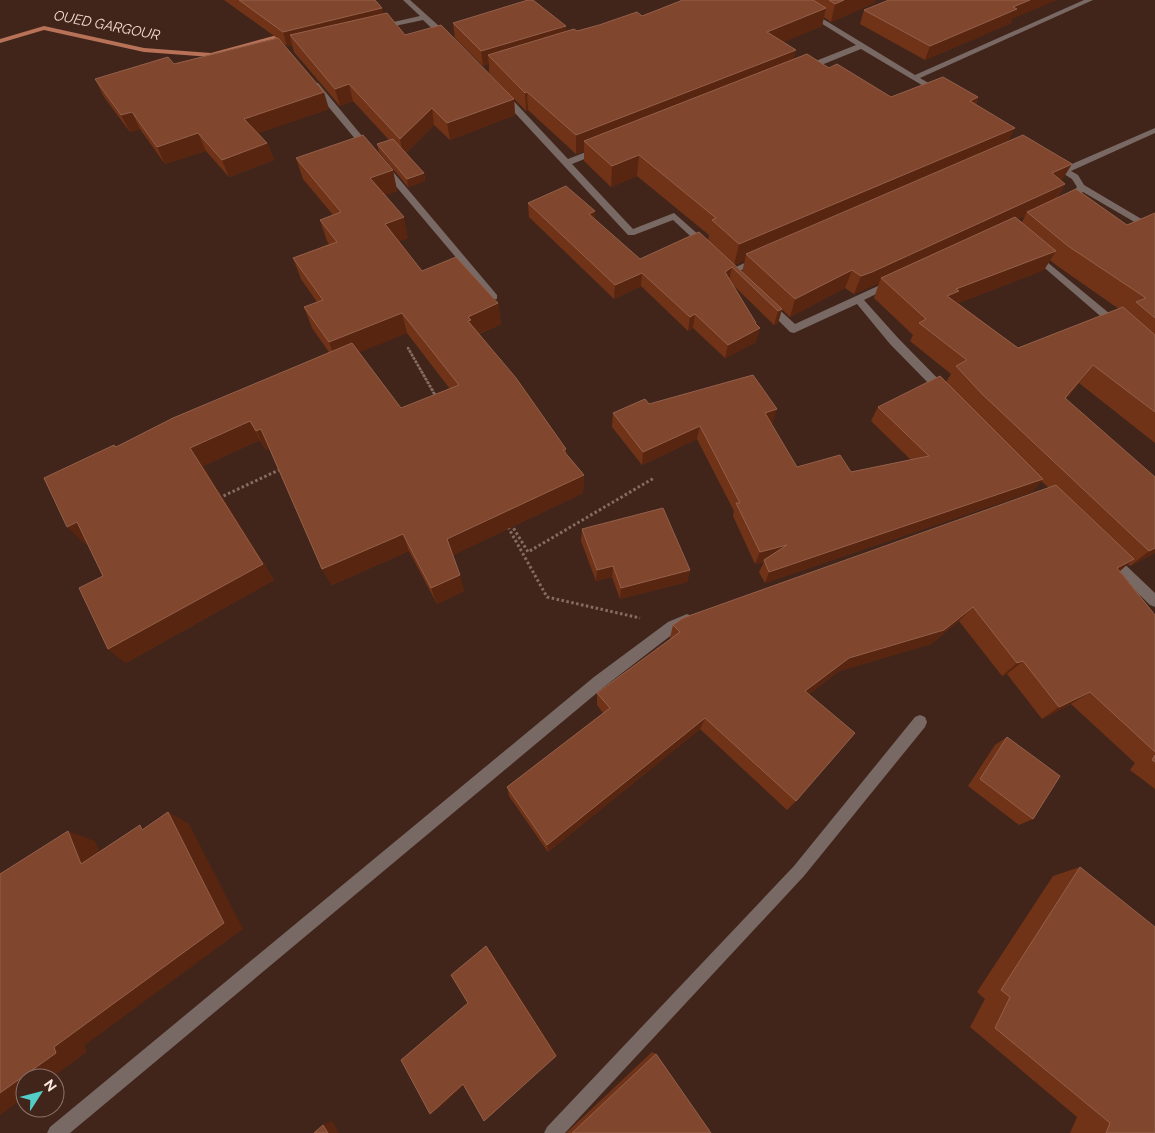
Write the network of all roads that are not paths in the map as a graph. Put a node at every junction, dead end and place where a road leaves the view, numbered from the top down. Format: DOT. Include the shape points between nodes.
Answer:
graph roads {
  1 [pos="406,0"];
  2 [pos="787,0"];
  3 [pos="1090,0"];
  4 [pos="426,17"];
  5 [pos="370,30"];
  6 [pos="453,44"];
  7 [pos="861,46"];
  8 [pos="797,71"];
  9 [pos="914,78"];
  10 [pos="311,80"];
  11 [pos="500,92"];
  12 [pos="947,99"];
  13 [pos="1155,130"];
  14 [pos="612,145"];
  15 [pos="374,155"];
  16 [pos="1048,161"];
  17 [pos="380,162"];
  18 [pos="566,163"];
  19 [pos="1064,171"];
  20 [pos="1081,187"];
  21 [pos="1058,206"];
  22 [pos="1155,231"];
  23 [pos="1027,248"];
  24 [pos="713,253"];
  25 [pos="767,256"];
  26 [pos="732,271"];
  27 [pos="902,278"];
  28 [pos="494,297"];
  29 [pos="760,297"];
  30 [pos="858,299"];
  31 [pos="1128,335"];
  32 [pos="948,397"];
  33 [pos="1099,548"];
  34 [pos="1155,601"];
  35 [pos="700,615"];
  36 [pos="920,722"];
  37 [pos="56,1133"];
  38 [pos="553,1133"];
  1 -- 4 [label="street"];
  2 -- 7 [label="street"];
  3 -- 9 [label="street"];
  4 -- 5 [label="street"];
  4 -- 6 [label="street"];
  7 -- 8 [label="street"];
  7 -- 9 [label="street"];
  9 -- 12 [label="street"];
  10 -- 15 [label="street"];
  11 -- 18 [label="street"];
  13 -- 19 [label="street"];
  14 -- 18 [label="street"];
  16 -- 19 [label="street"];
  17 -- 28 [label="street"];
  18 -- 24 [label="street" via="631,233 674,216"];
  19 -- 20 [label="street" via="1075,177"];
  20 -- 21 [label="street" via="1078,193"];
  20 -- 22 [label="street"];
  23 -- 31 [label="street"];
  25 -- 26 [label="street"];
  27 -- 30 [label="street"];
  29 -- 30 [label="street" via="794,329"];
  30 -- 32 [label="street"];
  33 -- 34 [label="street"];
  35 -- 37 [label="street" via="673,626 600,682"];
  36 -- 38 [label="street" via="799,871"];
}
